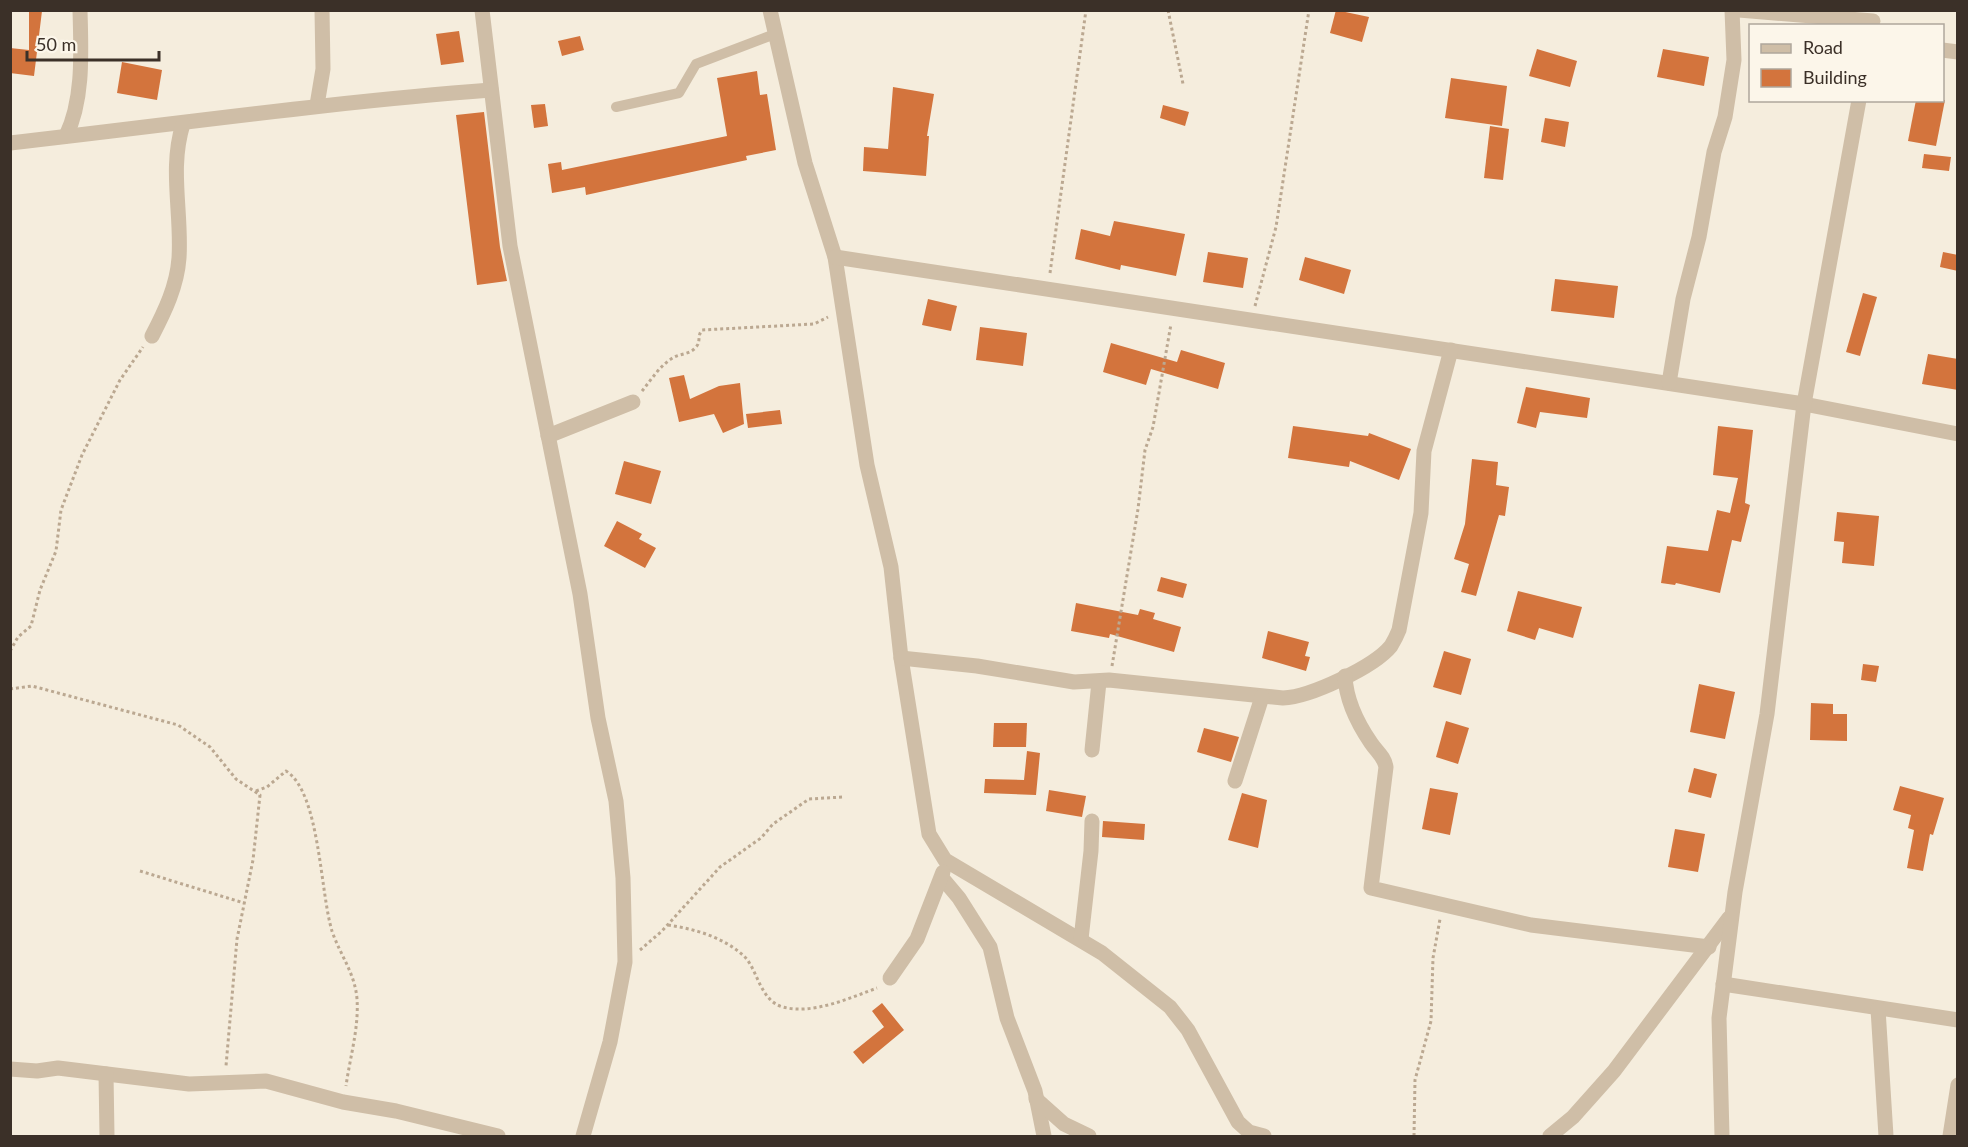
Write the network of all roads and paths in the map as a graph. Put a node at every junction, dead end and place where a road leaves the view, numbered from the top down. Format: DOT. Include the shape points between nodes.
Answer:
graph roads {
  1 [pos="81,10"];
  2 [pos="322,10"];
  3 [pos="482,10"];
  4 [pos="770,10"];
  5 [pos="1086,10"];
  6 [pos="1168,10"];
  7 [pos="1309,10"];
  8 [pos="1732,10"];
  9 [pos="1739,10"];
  10 [pos="1874,19"];
  11 [pos="775,34"];
  12 [pos="1183,84"];
  13 [pos="491,90"];
  14 [pos="1859,102"];
  15 [pos="317,105"];
  16 [pos="616,107"];
  17 [pos="183,124"];
  18 [pos="66,136"];
  19 [pos="10,143"];
  20 [pos="835,257"];
  21 [pos="1048,288"];
  22 [pos="842,308"];
  23 [pos="1174,308"];
  24 [pos="1251,320"];
  25 [pos="152,336"];
  26 [pos="1451,350"];
  27 [pos="1669,383"];
  28 [pos="633,402"];
  29 [pos="1804,404"];
  30 [pos="1958,434"];
  31 [pos="548,436"];
  32 [pos="10,651"];
  33 [pos="901,658"];
  34 [pos="1345,676"];
  35 [pos="1104,681"];
  36 [pos="10,689"];
  37 [pos="1262,697"];
  38 [pos="1092,750"];
  39 [pos="1235,781"];
  40 [pos="256,791"];
  41 [pos="843,797"];
  42 [pos="1092,820"];
  43 [pos="945,860"];
  44 [pos="140,871"];
  45 [pos="943,879"];
  46 [pos="244,903"];
  47 [pos="1443,903"];
  48 [pos="1732,913"];
  49 [pos="668,925"];
  50 [pos="1081,939"];
  51 [pos="1709,947"];
  52 [pos="625,962"];
  53 [pos="890,978"];
  54 [pos="1723,984"];
  55 [pos="1878,1009"];
  56 [pos="1955,1023"];
  57 [pos="10,1069"];
  58 [pos="106,1074"];
  59 [pos="224,1083"];
  60 [pos="1958,1085"];
  61 [pos="1036,1099"];
  62 [pos="344,1102"];
  63 [pos="107,1137"];
  64 [pos="498,1137"];
  65 [pos="583,1137"];
  66 [pos="1044,1137"];
  67 [pos="1089,1137"];
  68 [pos="1264,1137"];
  69 [pos="1414,1137"];
  70 [pos="1550,1137"];
  71 [pos="1722,1137"];
  72 [pos="1886,1137"];
  73 [pos="1950,1137"];
  1 -- 18 [label="street" via="76,96"];
  2 -- 15 [label="street" via="323,69"];
  3 -- 13 [label="street"];
  4 -- 11 [label="street"];
  5 -- 21 [label="path"];
  6 -- 12 [label="path"];
  7 -- 24 [label="path" via="1276,227"];
  8 -- 27 [label="street" via="1734,60 1727,105 1683,299"];
  9 -- 10 [label="street"];
  11 -- 16 [label="lane" via="696,64 679,93"];
  11 -- 20 [label="street" via="805,163"];
  13 -- 15 [label="street"];
  13 -- 31 [label="street" via="510,246"];
  14 -- 29 [label="street"];
  15 -- 17 [label="street"];
  17 -- 18 [label="street"];
  17 -- 25 [label="street" via="175,158 177,275"];
  18 -- 19 [label="street"];
  20 -- 21 [label="street"];
  20 -- 22 [label="street"];
  21 -- 23 [label="street"];
  22 -- 28 [label="path" via="814,324 702,330 697,347 669,360"];
  22 -- 33 [label="street" via="867,465 891,567"];
  23 -- 24 [label="street"];
  23 -- 35 [label="path" via="1153,427 1145,450 1129,572"];
  24 -- 26 [label="street"];
  25 -- 32 [label="path" via="120,380 82,455 61,510 56,551 31,626"];
  26 -- 27 [label="street"];
  26 -- 34 [label="street" via="1424,451 1421,513 1400,630 1382,654"];
  27 -- 29 [label="street"];
  28 -- 31 [label="street"];
  29 -- 30 [label="street"];
  29 -- 48 [label="street" via="1767,714"];
  31 -- 52 [label="street" via="616,801"];
  33 -- 35 [label="street" via="1074,682"];
  33 -- 43 [label="street" via="929,834"];
  34 -- 37 [label="street" via="1308,695"];
  34 -- 47 [label="street" via="1346,697 1386,767 1371,888"];
  35 -- 37 [label="street"];
  35 -- 38 [label="street"];
  36 -- 40 [label="path" via="32,686 178,725 210,747 236,779"];
  37 -- 39 [label="street"];
  40 -- 46 [label="path" via="260,795 258,821"];
  40 -- 62 [label="path" via="286,771 300,786 309,808 333,932 354,978 357,996 358,1014"];
  41 -- 49 [label="path" via="809,798 773,824 761,838 720,867"];
  42 -- 50 [label="street"];
  43 -- 45 [label="street"];
  43 -- 50 [label="street"];
  44 -- 46 [label="path"];
  45 -- 53 [label="street" via="917,939"];
  45 -- 61 [label="street" via="960,898 990,947 1007,1018"];
  46 -- 59 [label="path"];
  47 -- 51 [label="street" via="1531,926"];
  47 -- 69 [label="path" via="1433,958 1431,1021 1415,1080"];
  48 -- 51 [label="street"];
  48 -- 54 [label="street"];
  49 -- 52 [label="path"];
  49 -- 53 [label="path" via="696,929 732,947 746,958 763,989 781,1007 795,1009 834,1003 877,988"];
  50 -- 68 [label="street" via="1170,1007 1188,1030 1238,1122 1249,1132"];
  51 -- 70 [label="street" via="1614,1071 1574,1117"];
  52 -- 65 [label="street" via="610,1042"];
  54 -- 55 [label="street"];
  54 -- 71 [label="street" via="1719,1018"];
  55 -- 56 [label="street"];
  55 -- 72 [label="street"];
  57 -- 58 [label="street" via="58,1068"];
  58 -- 59 [label="street" via="189,1084"];
  58 -- 63 [label="street"];
  59 -- 62 [label="street" via="266,1082"];
  60 -- 73 [label="street"];
  61 -- 66 [label="street"];
  61 -- 67 [label="street" via="1064,1124"];
  62 -- 64 [label="street"];
}
